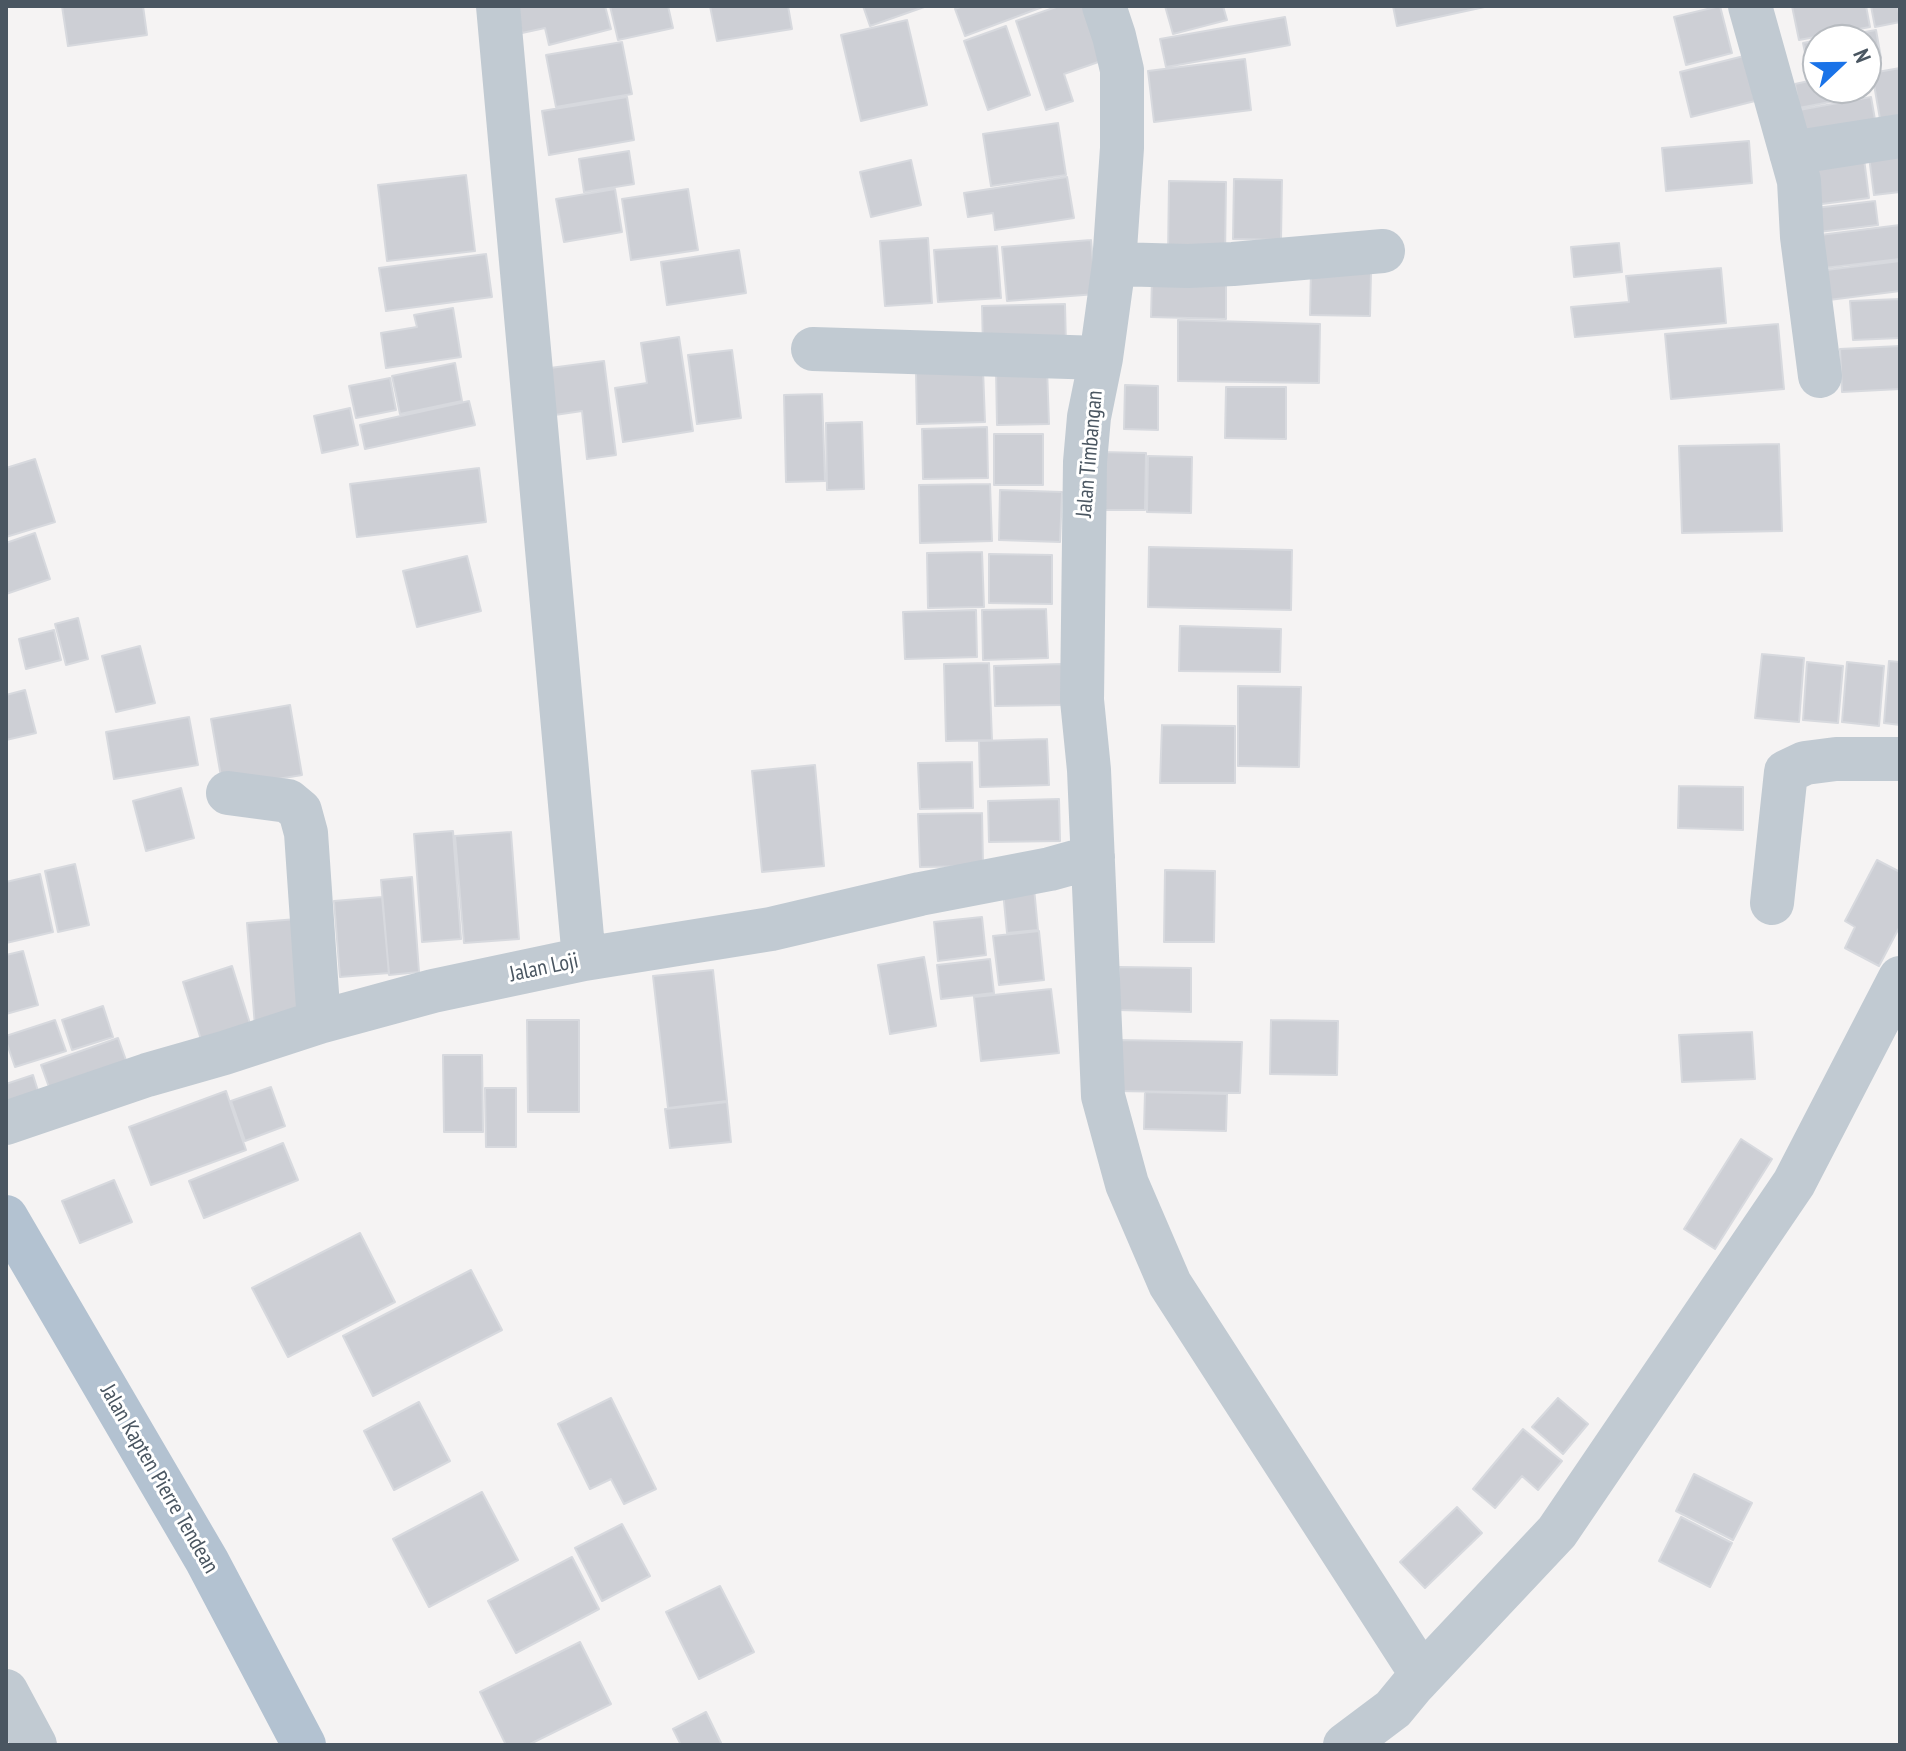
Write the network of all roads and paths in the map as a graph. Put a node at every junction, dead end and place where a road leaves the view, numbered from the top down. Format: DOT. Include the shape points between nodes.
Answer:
graph roads {
  1 [pos="498,6"];
  2 [pos="1104,6"];
  3 [pos="1750,6"];
  4 [pos="1900,136"];
  5 [pos="1791,153"];
  6 [pos="1383,251"];
  7 [pos="1114,264"];
  8 [pos="813,349"];
  9 [pos="1101,358"];
  10 [pos="1820,376"];
  11 [pos="1900,759"];
  12 [pos="228,793"];
  13 [pos="1093,857"];
  14 [pos="1772,903"];
  15 [pos="584,959"];
  16 [pos="1900,978"];
  17 [pos="319,1022"];
  18 [pos="6,1123"];
  19 [pos="6,1217"];
  20 [pos="1422,1675"];
  21 [pos="6,1691"];
  22 [pos="35,1745"];
  23 [pos="304,1745"];
  24 [pos="1345,1745"];
  1 -- 15 [label="street"];
  2 -- 7 [label="street, Jalan Timbangan" via="1122,70"];
  3 -- 5 [label="street"];
  4 -- 5 [label="street"];
  5 -- 10 [label="street" via="1799,181"];
  6 -- 7 [label="street" via="1233,264"];
  7 -- 9 [label="street, Jalan Timbangan"];
  8 -- 9 [label="street"];
  9 -- 13 [label="street, Jalan Timbangan" via="1085,462 1082,700"];
  11 -- 14 [label="street" via="1836,759 1786,772"];
  12 -- 17 [label="street" via="288,801 300,811 306,833"];
  13 -- 15 [label="street, Jalan Loji" via="771,929"];
  13 -- 20 [label="street, Jalan Timbangan" via="1103,1096 1127,1184 1170,1284"];
  15 -- 17 [label="street, Jalan Loji"];
  16 -- 20 [label="street" via="1794,1183 1566,1520"];
  17 -- 18 [label="street, Jalan Loji"];
  19 -- 23 [label="main road, Jalan Kapten Pierre Tendean" via="207,1561"];
  20 -- 24 [label="street" via="1393,1709"];
  21 -- 22 [label="street"];
}
